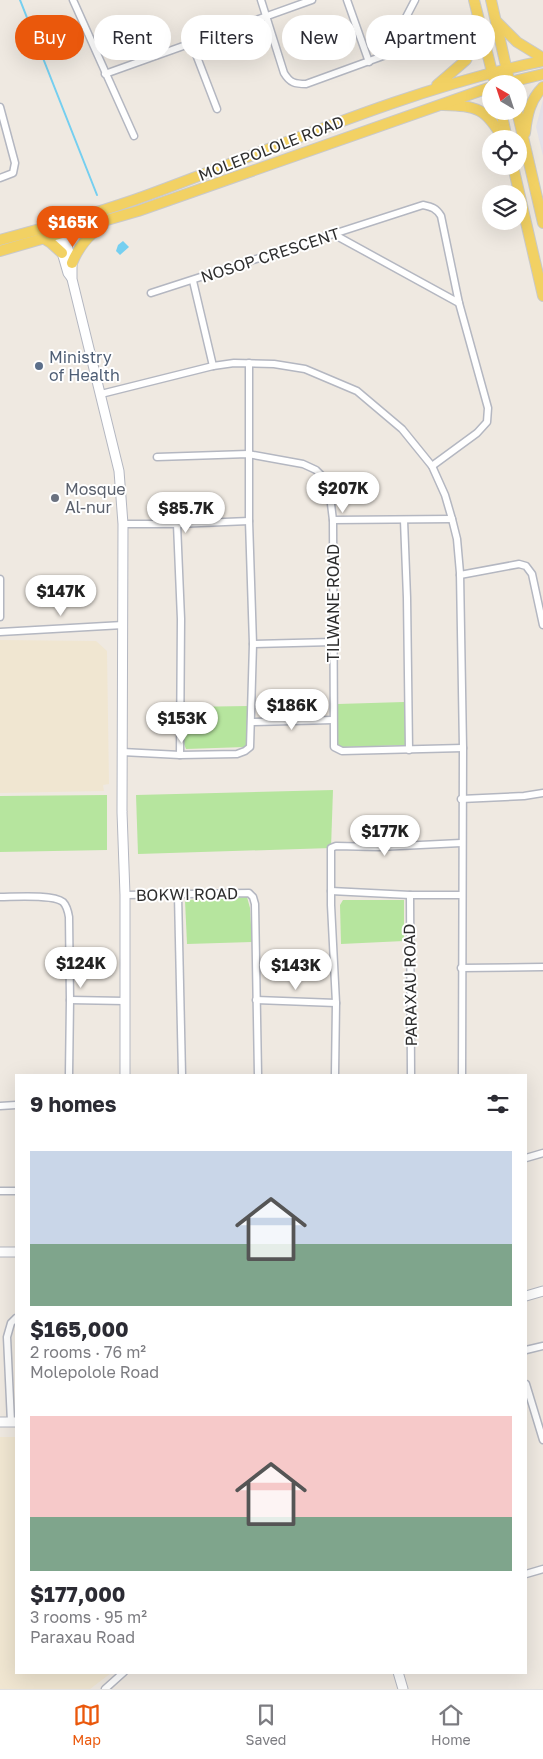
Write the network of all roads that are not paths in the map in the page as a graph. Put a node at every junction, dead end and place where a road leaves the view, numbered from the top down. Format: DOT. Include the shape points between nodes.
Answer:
graph roads {
  1 [pos="74,0"];
  2 [pos="261,0"];
  3 [pos="312,0"];
  4 [pos="347,0"];
  5 [pos="415,0"];
  6 [pos="474,0"];
  7 [pos="491,0"];
  8 [pos="266,15"];
  9 [pos="269,15"];
  10 [pos="477,15"];
  11 [pos="496,21"];
  12 [pos="272,35"];
  13 [pos="181,48"];
  14 [pos="543,59"];
  15 [pos="198,60"];
  16 [pos="466,60"];
  17 [pos="489,60"];
  18 [pos="369,62"];
  19 [pos="506,69"];
  20 [pos="492,72"];
  21 [pos="105,74"];
  22 [pos="543,74"];
  23 [pos="493,75"];
  24 [pos="506,75"];
  25 [pos="528,78"];
  26 [pos="543,87"];
  27 [pos="430,90"];
  28 [pos="482,90"];
  29 [pos="437,105"];
  30 [pos="0,107"];
  31 [pos="217,109"];
  32 [pos="497,130"];
  33 [pos="526,130"];
  34 [pos="134,136"];
  35 [pos="527,155"];
  36 [pos="515,175"];
  37 [pos="0,178"];
  38 [pos="115,218"];
  39 [pos="543,223"];
  40 [pos="59,229"];
  41 [pos="335,235"];
  42 [pos="43,238"];
  43 [pos="0,240"];
  44 [pos="0,251"];
  45 [pos="62,253"];
  46 [pos="72,263"];
  47 [pos="72,279"];
  48 [pos="192,281"];
  49 [pos="151,293"];
  50 [pos="543,296"];
  51 [pos="459,303"];
  52 [pos="249,363"];
  53 [pos="213,366"];
  54 [pos="101,394"];
  55 [pos="248,454"];
  56 [pos="157,457"];
  57 [pos="432,466"];
  58 [pos="452,519"];
  59 [pos="333,520"];
  60 [pos="404,520"];
  61 [pos="249,521"];
  62 [pos="123,524"];
  63 [pos="177,524"];
  64 [pos="460,575"];
  65 [pos="0,579"];
  66 [pos="0,617"];
  67 [pos="124,625"];
  68 [pos="543,625"];
  69 [pos="0,632"];
  70 [pos="333,642"];
  71 [pos="253,644"];
  72 [pos="333,720"];
  73 [pos="251,722"];
  74 [pos="463,748"];
  75 [pos="409,750"];
  76 [pos="122,752"];
  77 [pos="180,755"];
  78 [pos="543,793"];
  79 [pos="461,799"];
  80 [pos="461,843"];
  81 [pos="331,891"];
  82 [pos="125,895"];
  83 [pos="178,895"];
  84 [pos="410,895"];
  85 [pos="461,895"];
  86 [pos="0,897"];
  87 [pos="461,968"];
  88 [pos="543,968"];
  89 [pos="70,1000"];
  90 [pos="125,1000"];
  91 [pos="256,1000"];
  92 [pos="336,1003"];
  93 [pos="69,1074"];
  94 [pos="125,1074"];
  95 [pos="182,1074"];
  96 [pos="258,1074"];
  97 [pos="335,1074"];
  98 [pos="411,1074"];
  99 [pos="462,1074"];
  100 [pos="15,1105"];
  101 [pos="0,1106"];
  102 [pos="543,1153"];
  103 [pos="527,1158"];
  104 [pos="0,1191"];
  105 [pos="15,1191"];
  106 [pos="0,1252"];
  107 [pos="15,1252"];
  108 [pos="543,1291"];
  109 [pos="527,1296"];
  110 [pos="15,1319"];
  111 [pos="543,1346"];
  112 [pos="527,1350"];
  113 [pos="13,1365"];
  114 [pos="527,1387"];
  115 [pos="0,1422"];
  116 [pos="14,1422"];
  117 [pos="543,1440"];
  118 [pos="543,1569"];
  119 [pos="527,1574"];
  120 [pos="122,1674"];
  121 [pos="399,1674"];
  122 [pos="105,1689"];
  123 [pos="403,1689"];
  1 -- 21 [label="street"];
  2 -- 8 [label="street"];
  3 -- 9 [label="street"];
  4 -- 18 [label="street"];
  5 -- 18 [label="street" via="389,50 384,56"];
  6 -- 10 [label="main road"];
  7 -- 11 [label="main road"];
  11 -- 14 [label="main road" via="517,42"];
  11 -- 19 [label="main road"];
  12 -- 18 [label="street" via="284,73 294,84 306,84"];
  13 -- 21 [label="street"];
  14 -- 19 [label="main road, MOLEPOLOLE ROAD"];
  15 -- 31 [label="street"];
  16 -- 27 [label="main road"];
  17 -- 20 [label="main road"];
  19 -- 20 [label="main road, MOLEPOLOLE ROAD"];
  19 -- 24 [label="main road"];
  20 -- 23 [label="main road"];
  20 -- 27 [label="main road, MOLEPOLOLE ROAD"];
  21 -- 34 [label="street"];
  22 -- 25 [label="main road"];
  26 -- 33 [label="main road" via="529,106"];
  27 -- 40 [label="main road, MOLEPOLOLE ROAD"];
  28 -- 29 [label="main road, MOLEPOLOLE ROAD"];
  29 -- 32 [label="main road" via="475,108 485,114"];
  29 -- 38 [label="main road, MOLEPOLOLE ROAD"];
  30 -- 37 [label="street" via="15,163 13,173"];
  35 -- 39 [label="main road"];
  36 -- 50 [label="main road"];
  38 -- 40 [label="main road, MOLEPOLOLE ROAD"];
  38 -- 46 [label="main road" via="83,241"];
  40 -- 42 [label="main road, MOLEPOLOLE ROAD"];
  40 -- 43 [label="main road, MOLEPOLOLE ROAD"];
  40 -- 45 [label="street"];
  40 -- 46 [label="street"];
  41 -- 48 [label="street, NOSOP CRESCENT"];
  41 -- 51 [label="street"];
  41 -- 51 [label="street, NOSOP CRESCENT" via="423,205 432,206 441,216"];
  42 -- 44 [label="main road, MOLEPOLOLE ROAD"];
  42 -- 45 [label="main road"];
  45 -- 47 [label="street"];
  46 -- 47 [label="street"];
  47 -- 54 [label="street"];
  48 -- 49 [label="street"];
  48 -- 53 [label="street, NOSOP CRESCENT"];
  51 -- 57 [label="street" via="488,408 487,422"];
  52 -- 53 [label="street"];
  52 -- 55 [label="street"];
  52 -- 57 [label="street" via="305,369 357,391 402,429"];
  53 -- 54 [label="street"];
  54 -- 62 [label="street" via="119,471"];
  55 -- 56 [label="street, TILWANE ROAD"];
  55 -- 59 [label="street, TILWANE ROAD" via="304,464 316,470 329,488"];
  55 -- 61 [label="street"];
  57 -- 58 [label="street"];
  58 -- 60 [label="street"];
  58 -- 64 [label="street"];
  59 -- 60 [label="street"];
  59 -- 70 [label="street, TILWANE ROAD"];
  60 -- 75 [label="street"];
  61 -- 63 [label="street"];
  61 -- 71 [label="street"];
  62 -- 63 [label="street"];
  62 -- 67 [label="street"];
  63 -- 77 [label="street" via="181,619"];
  64 -- 68 [label="street" via="523,565 532,574"];
  64 -- 74 [label="street"];
  65 -- 66 [label="street"];
  67 -- 69 [label="street"];
  67 -- 76 [label="street"];
  70 -- 71 [label="street"];
  70 -- 72 [label="street, TILWANE ROAD"];
  71 -- 73 [label="street"];
  72 -- 73 [label="street"];
  72 -- 75 [label="street, TILWANE ROAD" via="333,742 338,750"];
  73 -- 77 [label="street" via="250,747 245,751 237,754"];
  74 -- 75 [label="street"];
  74 -- 79 [label="street"];
  76 -- 77 [label="street"];
  76 -- 82 [label="street"];
  78 -- 79 [label="street"];
  79 -- 80 [label="street"];
  80 -- 81 [label="street" via="334,847 331,850"];
  80 -- 85 [label="street"];
  81 -- 84 [label="street"];
  81 -- 92 [label="street"];
  82 -- 83 [label="street, BOKWI ROAD"];
  82 -- 90 [label="street"];
  83 -- 91 [label="street, BOKWI ROAD" via="249,894 253,898"];
  83 -- 95 [label="street"];
  84 -- 85 [label="street"];
  84 -- 98 [label="street, PARAXAU ROAD"];
  85 -- 87 [label="street"];
  86 -- 89 [label="street" via="53,898 67,906"];
  87 -- 88 [label="street"];
  87 -- 99 [label="street"];
  89 -- 90 [label="street"];
  89 -- 93 [label="street"];
  90 -- 94 [label="street"];
  91 -- 92 [label="street"];
  91 -- 96 [label="street"];
  92 -- 97 [label="street"];
  100 -- 101 [label="street"];
  102 -- 103 [label="street"];
  104 -- 105 [label="street"];
  106 -- 107 [label="street"];
  108 -- 109 [label="street"];
  110 -- 113 [label="street" via="8,1330"];
  111 -- 112 [label="street"];
  113 -- 116 [label="street"];
  114 -- 117 [label="street"];
  115 -- 116 [label="street"];
  118 -- 119 [label="street"];
  120 -- 122 [label="street"];
  121 -- 123 [label="street"];
}
